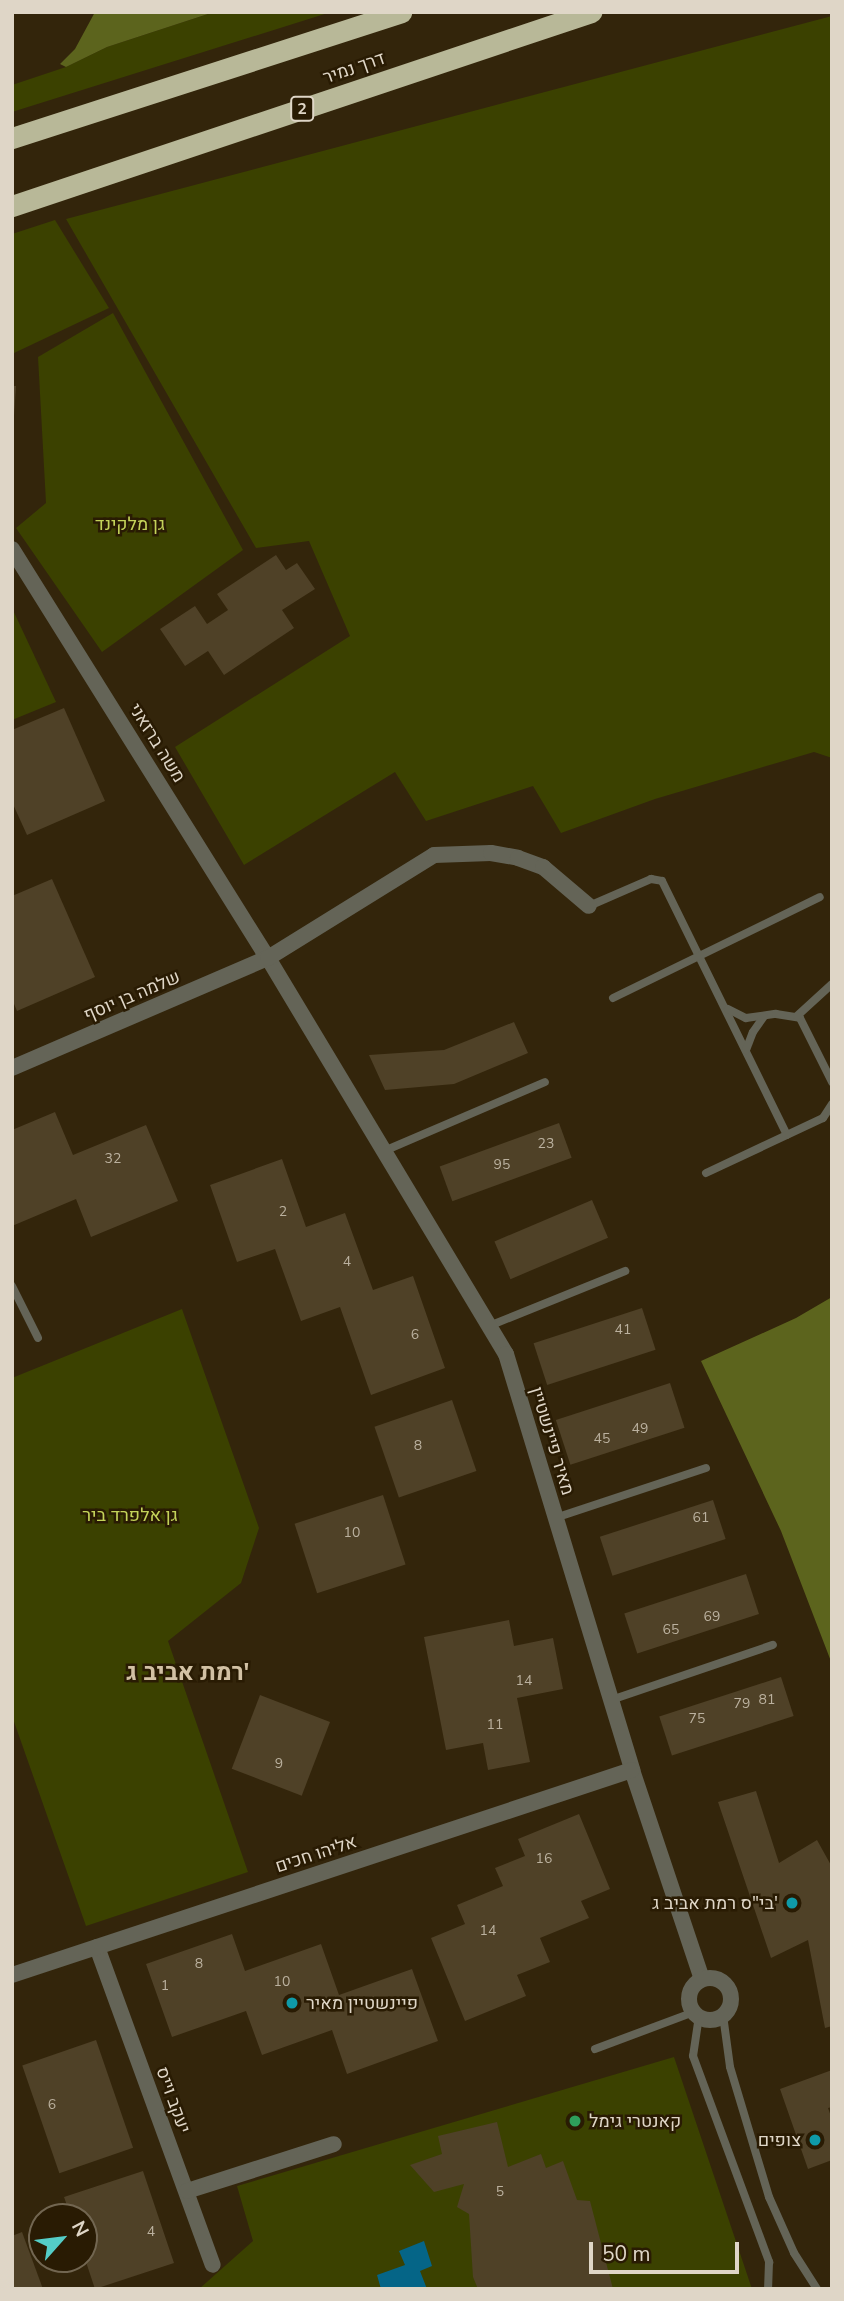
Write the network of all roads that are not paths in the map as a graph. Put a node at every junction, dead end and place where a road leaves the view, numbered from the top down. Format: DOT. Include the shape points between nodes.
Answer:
graph roads {
  1 [pos="401,12"];
  2 [pos="591,12"];
  3 [pos="12,138"];
  4 [pos="12,206"];
  5 [pos="12,549"];
  6 [pos="820,897"];
  7 [pos="589,906"];
  8 [pos="701,956"];
  9 [pos="268,958"];
  10 [pos="832,984"];
  11 [pos="613,998"];
  12 [pos="726,1007"];
  13 [pos="764,1016"];
  14 [pos="797,1016"];
  15 [pos="746,1050"];
  16 [pos="12,1068"];
  17 [pos="545,1082"];
  18 [pos="832,1082"];
  19 [pos="832,1104"];
  20 [pos="787,1135"];
  21 [pos="384,1152"];
  22 [pos="706,1173"];
  23 [pos="625,1271"];
  24 [pos="12,1286"];
  25 [pos="489,1326"];
  26 [pos="38,1338"];
  27 [pos="706,1468"];
  28 [pos="555,1518"];
  29 [pos="773,1644"];
  30 [pos="611,1700"];
  31 [pos="632,1770"];
  32 [pos="97,1947"];
  33 [pos="12,1975"];
  34 [pos="702,1979"];
  35 [pos="696,2014"];
  36 [pos="723,2015"];
  37 [pos="595,2049"];
  38 [pos="334,2144"];
  39 [pos="187,2192"];
  40 [pos="213,2265"];
  41 [pos="768,2289"];
  42 [pos="817,2289"];
  1 -- 3 [label="highway"];
  2 -- 4 [label="highway, דרך נמיר / 2"];
  5 -- 9 [label="street, משה ברזאני"];
  6 -- 8 [label="lane"];
  7 -- 8 [label="lane" via="651,879 662,881"];
  7 -- 9 [label="street, שלמה בן יוסף" via="543,867 518,858 491,853 434,855"];
  8 -- 11 [label="lane"];
  8 -- 12 [label="lane"];
  9 -- 16 [label="street, שלמה בן יוסף"];
  9 -- 21 [label="street, מאיר פיינשטיין"];
  10 -- 14 [label="lane"];
  12 -- 13 [label="lane" via="746,1018"];
  12 -- 15 [label="lane"];
  13 -- 14 [label="lane"];
  13 -- 15 [label="lane"];
  14 -- 18 [label="lane" via="805,1023"];
  15 -- 20 [label="lane"];
  17 -- 21 [label="lane"];
  19 -- 20 [label="lane" via="823,1118"];
  20 -- 22 [label="lane"];
  21 -- 25 [label="street, מאיר פיינשטיין"];
  23 -- 25 [label="lane"];
  24 -- 26 [label="lane"];
  25 -- 28 [label="street, מאיר פיינשטיין" via="506,1354"];
  27 -- 28 [label="lane"];
  28 -- 30 [label="street, מאיר פיינשטיין"];
  29 -- 30 [label="lane"];
  30 -- 31 [label="street, מאיר פיינשטיין"];
  31 -- 32 [label="street, אליהו חכים"];
  31 -- 34 [label="street, מאיר פיינשטיין"];
  32 -- 33 [label="street, אליהו חכים"];
  32 -- 39 [label="street, יעקב וייס"];
  34 -- 35 [label="street" via="689,1993"];
  34 -- 36 [label="street" via="726,1985 730,2004"];
  35 -- 36 [label="street" via="711,2020"];
  35 -- 37 [label="lane"];
  35 -- 41 [label="lane" via="693,2056 769,2262"];
  36 -- 42 [label="lane" via="730,2067 769,2197 794,2253"];
  38 -- 39 [label="street"];
  39 -- 40 [label="street, יעקב וייס"];
}
